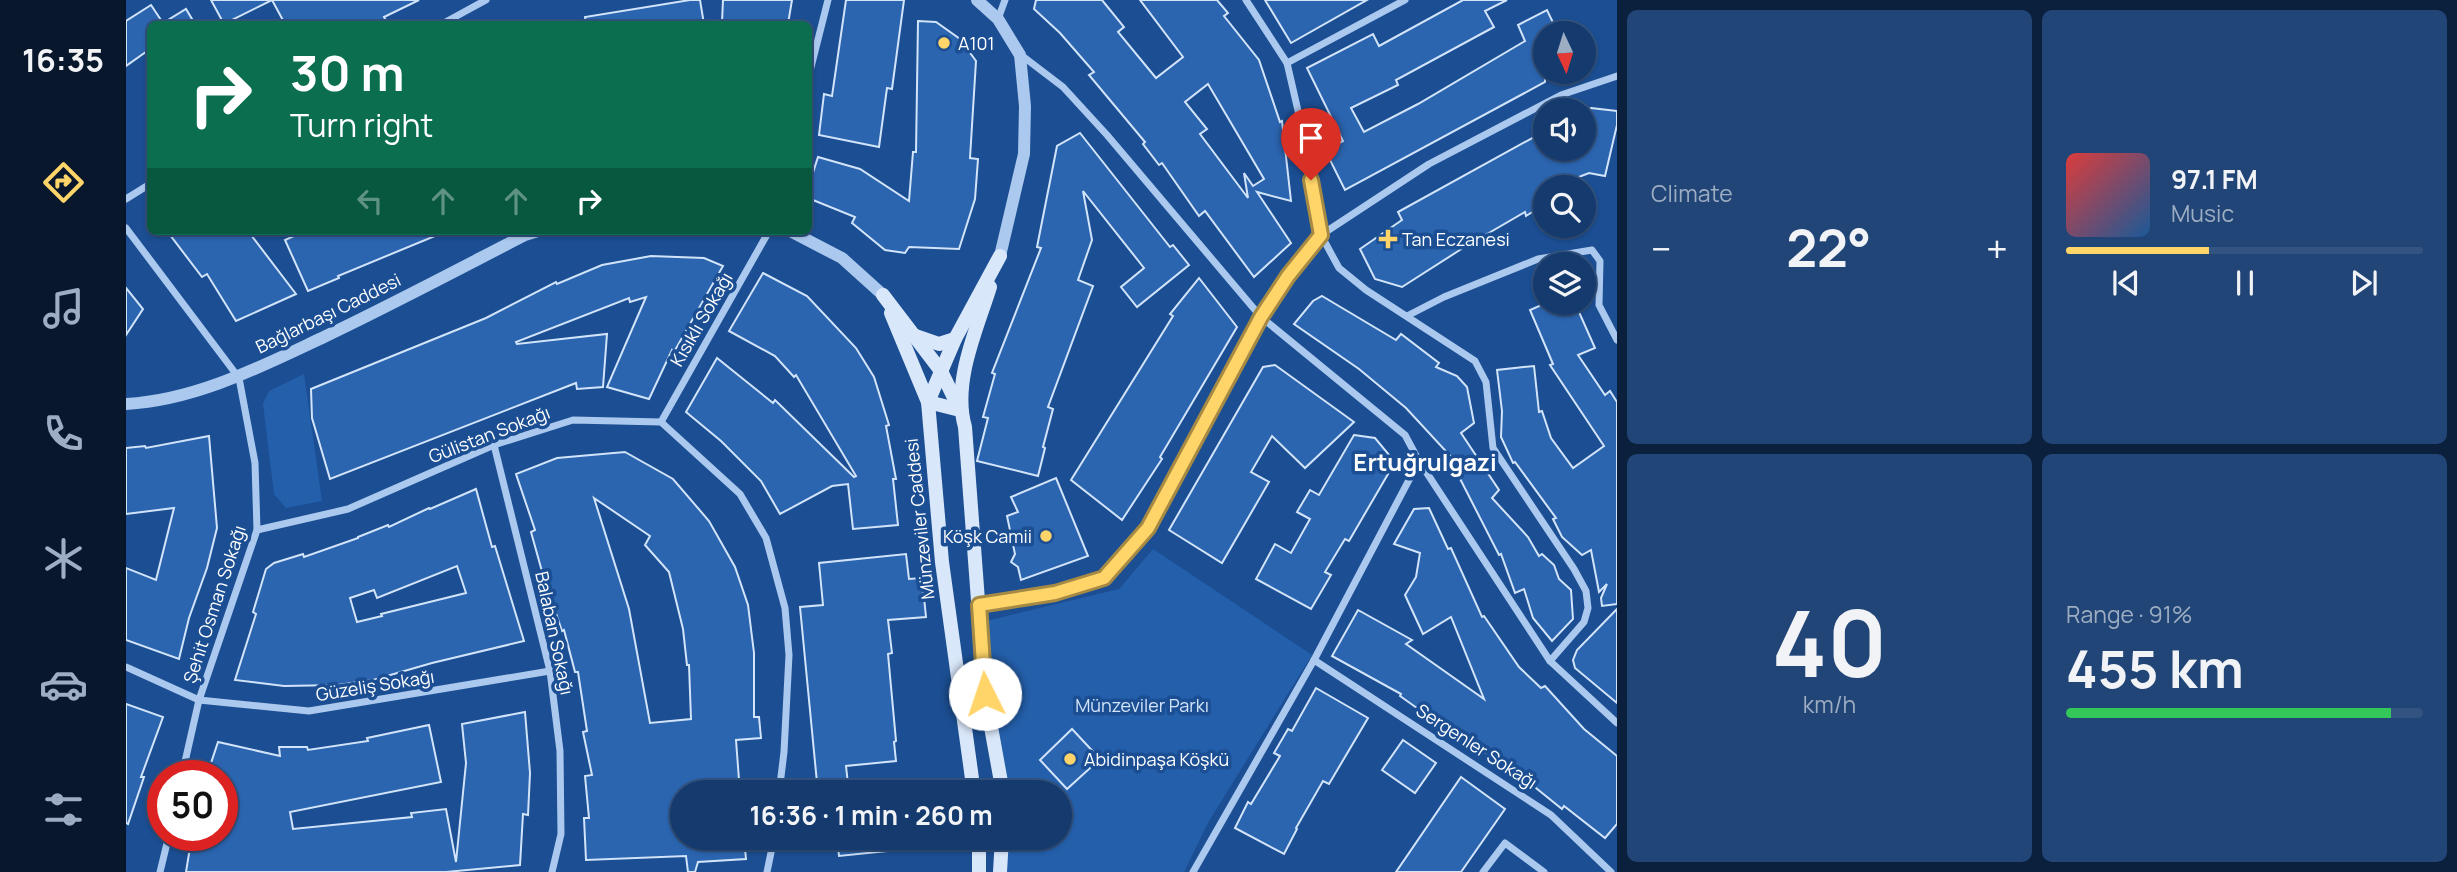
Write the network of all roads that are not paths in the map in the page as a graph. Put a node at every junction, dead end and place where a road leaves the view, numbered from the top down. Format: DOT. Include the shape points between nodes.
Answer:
graph roads {
  1 [pos="486,0"];
  2 [pos="828,0"];
  3 [pos="977,0"];
  4 [pos="1005,0"];
  5 [pos="1246,0"];
  6 [pos="1405,0"];
  7 [pos="998,19"];
  8 [pos="448,21"];
  9 [pos="1020,55"];
  10 [pos="812,63"];
  11 [pos="1287,64"];
  12 [pos="1617,76"];
  13 [pos="147,186"];
  14 [pos="126,199"];
  15 [pos="126,228"];
  16 [pos="525,235"];
  17 [pos="767,235"];
  18 [pos="798,235"];
  19 [pos="1321,235"];
  20 [pos="1000,256"];
  21 [pos="883,295"];
  22 [pos="1407,316"];
  23 [pos="1261,317"];
  24 [pos="915,335"];
  25 [pos="955,340"];
  26 [pos="1617,340"];
  27 [pos="941,371"];
  28 [pos="239,378"];
  29 [pos="928,402"];
  30 [pos="126,404"];
  31 [pos="960,410"];
  32 [pos="661,422"];
  33 [pos="494,445"];
  34 [pos="1419,461"];
  35 [pos="257,530"];
  36 [pos="979,605"];
  37 [pos="1314,660"];
  38 [pos="1550,661"];
  39 [pos="126,667"];
  40 [pos="550,671"];
  41 [pos="199,700"];
  42 [pos="1617,723"];
  43 [pos="185,760"];
  44 [pos="781,780"];
  45 [pos="972,780"];
  46 [pos="1001,780"];
  47 [pos="772,850"];
  48 [pos="979,850"];
  49 [pos="1001,850"];
  50 [pos="165,851"];
  51 [pos="160,872"];
  52 [pos="552,872"];
  53 [pos="767,872"];
  54 [pos="979,872"];
  55 [pos="1000,872"];
  56 [pos="1193,872"];
  57 [pos="1483,872"];
  58 [pos="1544,872"];
  59 [pos="1611,872"];
  1 -- 8 [label="street"];
  2 -- 10 [label="street"];
  3 -- 7 [label="street, Münzeviler Caddesi"];
  4 -- 7 [label="street"];
  5 -- 11 [label="street"];
  6 -- 11 [label="street"];
  7 -- 9 [label="street, Münzeviler Caddesi"];
  9 -- 20 [label="street, Münzeviler Caddesi" via="1024,155"];
  9 -- 23 [label="street" via="1063,88 1107,135"];
  11 -- 19 [label="street"];
  12 -- 19 [label="street" via="1561,95 1429,164"];
  13 -- 14 [label="street"];
  15 -- 28 [label="street, Şehit Osman Sokağı"];
  16 -- 28 [label="street, Bağlarbaşı Caddesi"];
  17 -- 32 [label="street, Kısıklı Sokağı"];
  18 -- 21 [label="street" via="842,258"];
  19 -- 22 [label="street" via="1339,268"];
  19 -- 23 [label="street"];
  20 -- 25 [label="main road, Münzeviler Caddesi"];
  20 -- 31 [label="main road, Münzeviler Caddesi" via="967,361"];
  21 -- 24 [label="main road"];
  21 -- 29 [label="main road"];
  22 -- 26 [label="street" via="1538,259 1592,250 1600,261 1599,305"];
  22 -- 38 [label="street" via="1475,361 1486,382 1493,449 1586,591 1584,622"];
  23 -- 34 [label="street" via="1405,435"];
  23 -- 36 [label="street" via="1148,528 1104,578 1055,593"];
  24 -- 25 [label="main road" via="939,344"];
  24 -- 27 [label="main road"];
  25 -- 27 [label="main road, Münzeviler Caddesi"];
  27 -- 29 [label="main road, Münzeviler Caddesi"];
  27 -- 31 [label="main road"];
  28 -- 30 [label="street, Bağlarbaşı Caddesi" via="149,403"];
  28 -- 35 [label="street, Şehit Osman Sokağı" via="255,463"];
  29 -- 31 [label="main road"];
  29 -- 45 [label="main road, Münzeviler Caddesi" via="942,562"];
  31 -- 36 [label="main road, Münzeviler Caddesi"];
  32 -- 33 [label="street, Gülistan Sokağı" via="573,420"];
  32 -- 44 [label="street" via="740,495 766,538 785,608 789,655"];
  33 -- 35 [label="street, Gülistan Sokağı" via="348,509"];
  33 -- 40 [label="street, Balaban Sokağı"];
  34 -- 37 [label="street"];
  34 -- 38 [label="street"];
  35 -- 41 [label="street, Şehit Osman Sokağı"];
  36 -- 46 [label="main road, Münzeviler Caddesi" via="985,694"];
  37 -- 56 [label="street"];
  37 -- 59 [label="street, Sergenler Sokağı" via="1551,815"];
  38 -- 42 [label="street"];
  39 -- 41 [label="street, Güzeliş Sokağı"];
  40 -- 41 [label="street, Güzeliş Sokağı" via="309,711"];
  40 -- 52 [label="street, Balaban Sokağı" via="560,751 561,834"];
  41 -- 43 [label="street, Şehit Osman Sokağı"];
  47 -- 53 [label="street"];
  48 -- 54 [label="main road"];
  49 -- 55 [label="main road"];
  50 -- 51 [label="street"];
  57 -- 58 [label="street" via="1505,843"];
}
